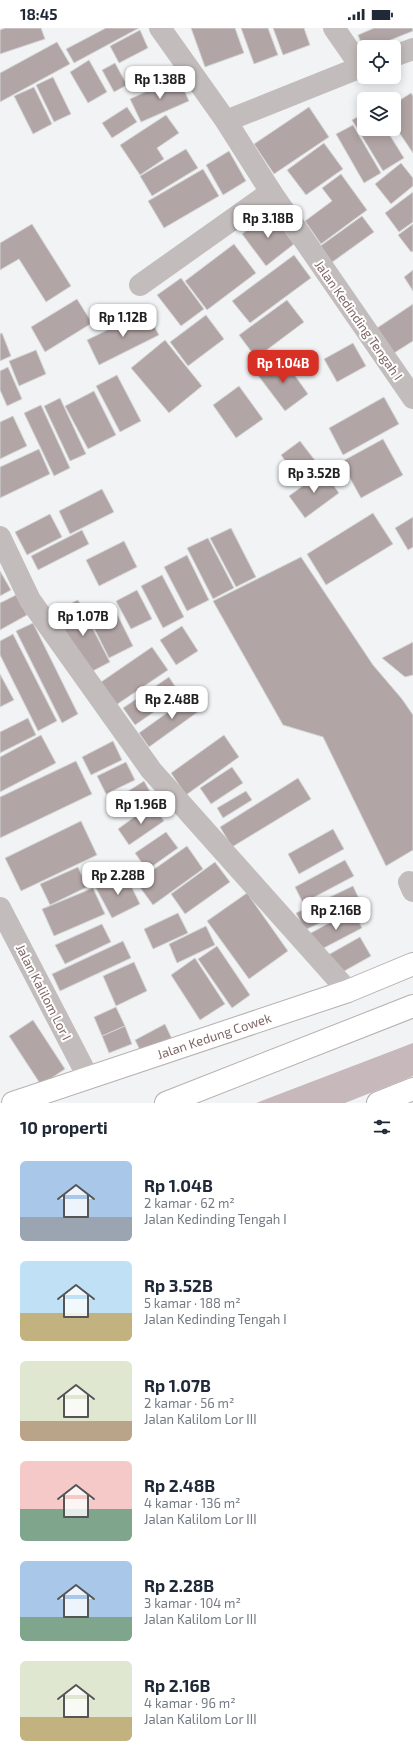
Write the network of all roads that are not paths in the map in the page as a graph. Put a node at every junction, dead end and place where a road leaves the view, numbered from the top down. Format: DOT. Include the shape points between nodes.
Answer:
graph roads {
  1 [pos="160,28"];
  2 [pos="334,28"];
  3 [pos="413,49"];
  4 [pos="401,53"];
  5 [pos="357,59"];
  6 [pos="357,68"];
  7 [pos="226,121"];
  8 [pos="271,192"];
  9 [pos="140,285"];
  10 [pos="413,398"];
  11 [pos="0,537"];
  12 [pos="0,908"];
  13 [pos="413,964"];
  14 [pos="348,991"];
  15 [pos="413,1006"];
  16 [pos="88,1077"];
  17 [pos="413,1089"];
  18 [pos="13,1103"];
  19 [pos="166,1103"];
  20 [pos="378,1103"];
  1 -- 7 [label="street, Jalan Kedinding Tengah I"];
  2 -- 5 [label="street"];
  3 -- 4 [label="street"];
  6 -- 7 [label="street"];
  7 -- 8 [label="street, Jalan Kedinding Tengah I"];
  8 -- 9 [label="street"];
  8 -- 10 [label="street, Jalan Kedinding Tengah I"];
  11 -- 14 [label="street" via="30,600 151,770"];
  12 -- 16 [label="street, Jalan Kalilom Lor I"];
  13 -- 14 [label="main road, Jalan Kedung Cowek"];
  14 -- 16 [label="main road, Jalan Kedung Cowek"];
  15 -- 19 [label="main road"];
  16 -- 18 [label="main road, Jalan Kedung Cowek"];
  17 -- 20 [label="main road"];
}
